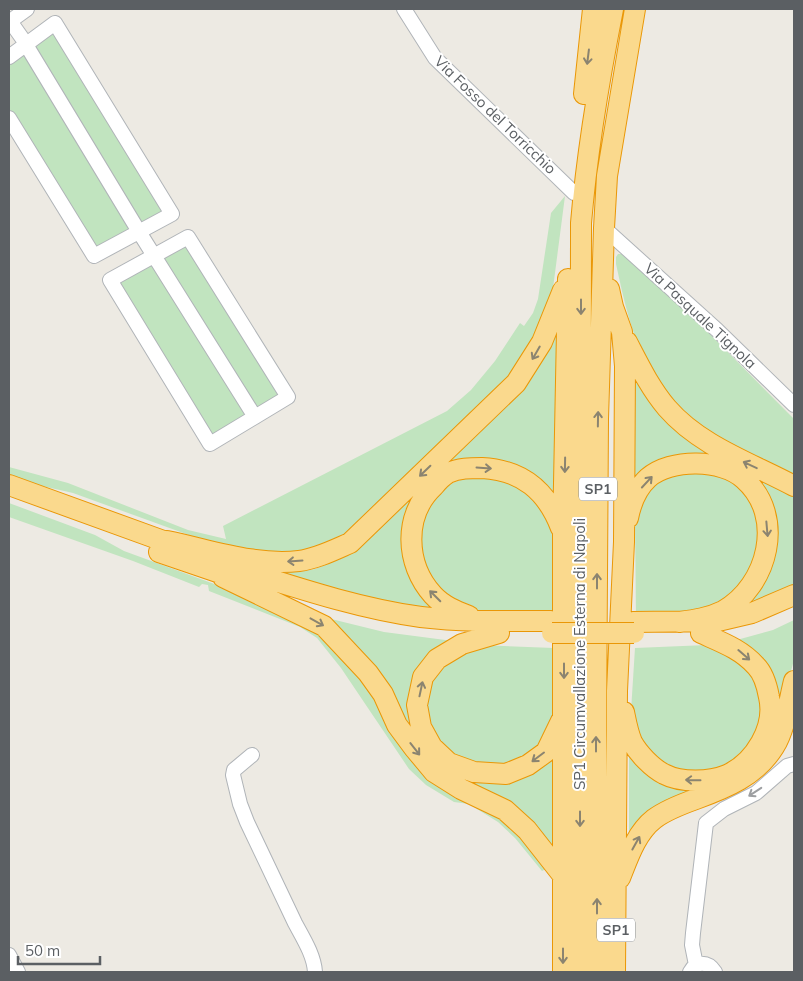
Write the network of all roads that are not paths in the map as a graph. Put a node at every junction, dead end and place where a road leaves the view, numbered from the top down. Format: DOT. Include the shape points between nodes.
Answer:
graph roads {
  1 [pos="27,9"];
  2 [pos="404,9"];
  3 [pos="635,9"];
  4 [pos="648,9"];
  5 [pos="606,10"];
  6 [pos="9,22"];
  7 [pos="25,44"];
  8 [pos="9,57"];
  9 [pos="621,84"];
  10 [pos="9,118"];
  11 [pos="574,192"];
  12 [pos="604,228"];
  13 [pos="138,231"];
  14 [pos="581,240"];
  15 [pos="154,256"];
  16 [pos="603,261"];
  17 [pos="568,276"];
  18 [pos="622,332"];
  19 [pos="794,405"];
  20 [pos="255,417"];
  21 [pos="9,485"];
  22 [pos="794,486"];
  23 [pos="9,498"];
  24 [pos="563,534"];
  25 [pos="168,541"];
  26 [pos="624,542"];
  27 [pos="210,570"];
  28 [pos="794,595"];
  29 [pos="794,607"];
  30 [pos="477,620"];
  31 [pos="679,622"];
  32 [pos="552,627"];
  33 [pos="634,627"];
  34 [pos="499,633"];
  35 [pos="700,633"];
  36 [pos="794,681"];
  37 [pos="618,691"];
  38 [pos="794,708"];
  39 [pos="564,717"];
  40 [pos="782,728"];
  41 [pos="252,754"];
  42 [pos="794,764"];
  43 [pos="564,878"];
  44 [pos="616,887"];
  45 [pos="9,955"];
  46 [pos="693,969"];
  47 [pos="18,972"];
  48 [pos="315,972"];
  49 [pos="563,972"];
  50 [pos="580,972"];
  51 [pos="598,972"];
  52 [pos="615,972"];
  53 [pos="715,972"];
  1 -- 6 [label="street"];
  2 -- 11 [label="street, Via Fosso del Torricchio" via="435,58"];
  3 -- 9 [label="highway, SP1 Circumvallazione Esterna di Napoli / SP1"];
  4 -- 9 [label="highway"];
  5 -- 11 [label="highway, one-way"];
  5 -- 14 [label="highway, SP1 Circumvallazione Esterna di Napoli / SP1" via="589,142"];
  6 -- 7 [label="street"];
  7 -- 8 [label="street"];
  7 -- 13 [label="street"];
  7 -- 13 [label="street" via="55,22 172,214"];
  9 -- 12 [label="highway, SP1 Circumvallazione Esterna di Napoli / SP1" via="607,176"];
  10 -- 13 [label="street" via="94,256"];
  11 -- 17 [label="highway"];
  12 -- 16 [label="highway, SP1 Circumvallazione Esterna di Napoli / SP1"];
  12 -- 19 [label="street, Via Pasquale Tignola"];
  13 -- 15 [label="street"];
  14 -- 17 [label="highway"];
  14 -- 50 [label="highway, SP1 Circumvallazione Esterna di Napoli / SP1, one-way"];
  15 -- 20 [label="street"];
  15 -- 20 [label="street" via="188,237 288,397"];
  15 -- 20 [label="street" via="110,280 210,444"];
  16 -- 18 [label="highway, SP1"];
  51 -- 16 [label="highway, SP1 Circumvallazione Esterna di Napoli / SP1, one-way" via="598,419"];
  17 -- 24 [label="highway, one-way"];
  17 -- 25 [label="highway, one-way" via="542,342 516,383 350,543 301,561 271,562"];
  22 -- 18 [label="highway, one-way" via="747,464 688,427 667,408 646,379"];
  18 -- 26 [label="highway, SP1" via="625,366"];
  21 -- 25 [label="highway"];
  23 -- 27 [label="highway"];
  30 -- 24 [label="highway, one-way" via="453,610 434,596 413,562 411,533 426,493 447,474 461,469 507,472 535,487 546,498"];
  24 -- 39 [label="highway, one-way"];
  25 -- 30 [label="highway" via="218,563 315,593 421,617"];
  26 -- 31 [label="highway, one-way" via="632,501 648,478 664,469 686,464 710,465 744,478 755,491 764,507 769,532 766,554 754,583 723,611"];
  26 -- 37 [label="highway, SP1"];
  27 -- 34 [label="highway" via="353,613 420,626"];
  27 -- 43 [label="highway, one-way" via="324,626 368,673 383,694 397,725 434,772 461,790 505,810 527,830"];
  28 -- 31 [label="highway" via="752,613 718,621"];
  29 -- 35 [label="highway" via="727,631"];
  30 -- 32 [label="highway"];
  31 -- 33 [label="highway"];
  32 -- 33 [label="highway"];
  32 -- 34 [label="highway"];
  33 -- 35 [label="highway"];
  39 -- 34 [label="highway, one-way" via="546,752 528,765 506,774 474,772 449,763 432,747 421,727 417,705 423,677 437,658 462,644"];
  35 -- 37 [label="highway, one-way" via="738,650 757,667 766,684 771,704 767,731 746,763 727,775 706,780 681,779 664,774 647,761 632,742"];
  36 -- 40 [label="highway"];
  37 -- 44 [label="highway, SP1"];
  38 -- 40 [label="street" via="790,720"];
  39 -- 43 [label="highway"];
  44 -- 40 [label="highway, one-way" via="638,838 654,819 744,778 775,746"];
  41 -- 48 [label="street" via="232,775 240,804 305,941"];
  42 -- 46 [label="street, one-way" via="706,823 699,933 692,945"];
  43 -- 49 [label="highway, one-way"];
  44 -- 52 [label="highway, SP1"];
  45 -- 47 [label="street"];
  46 -- 53 [label="street" via="708,965"];
}
